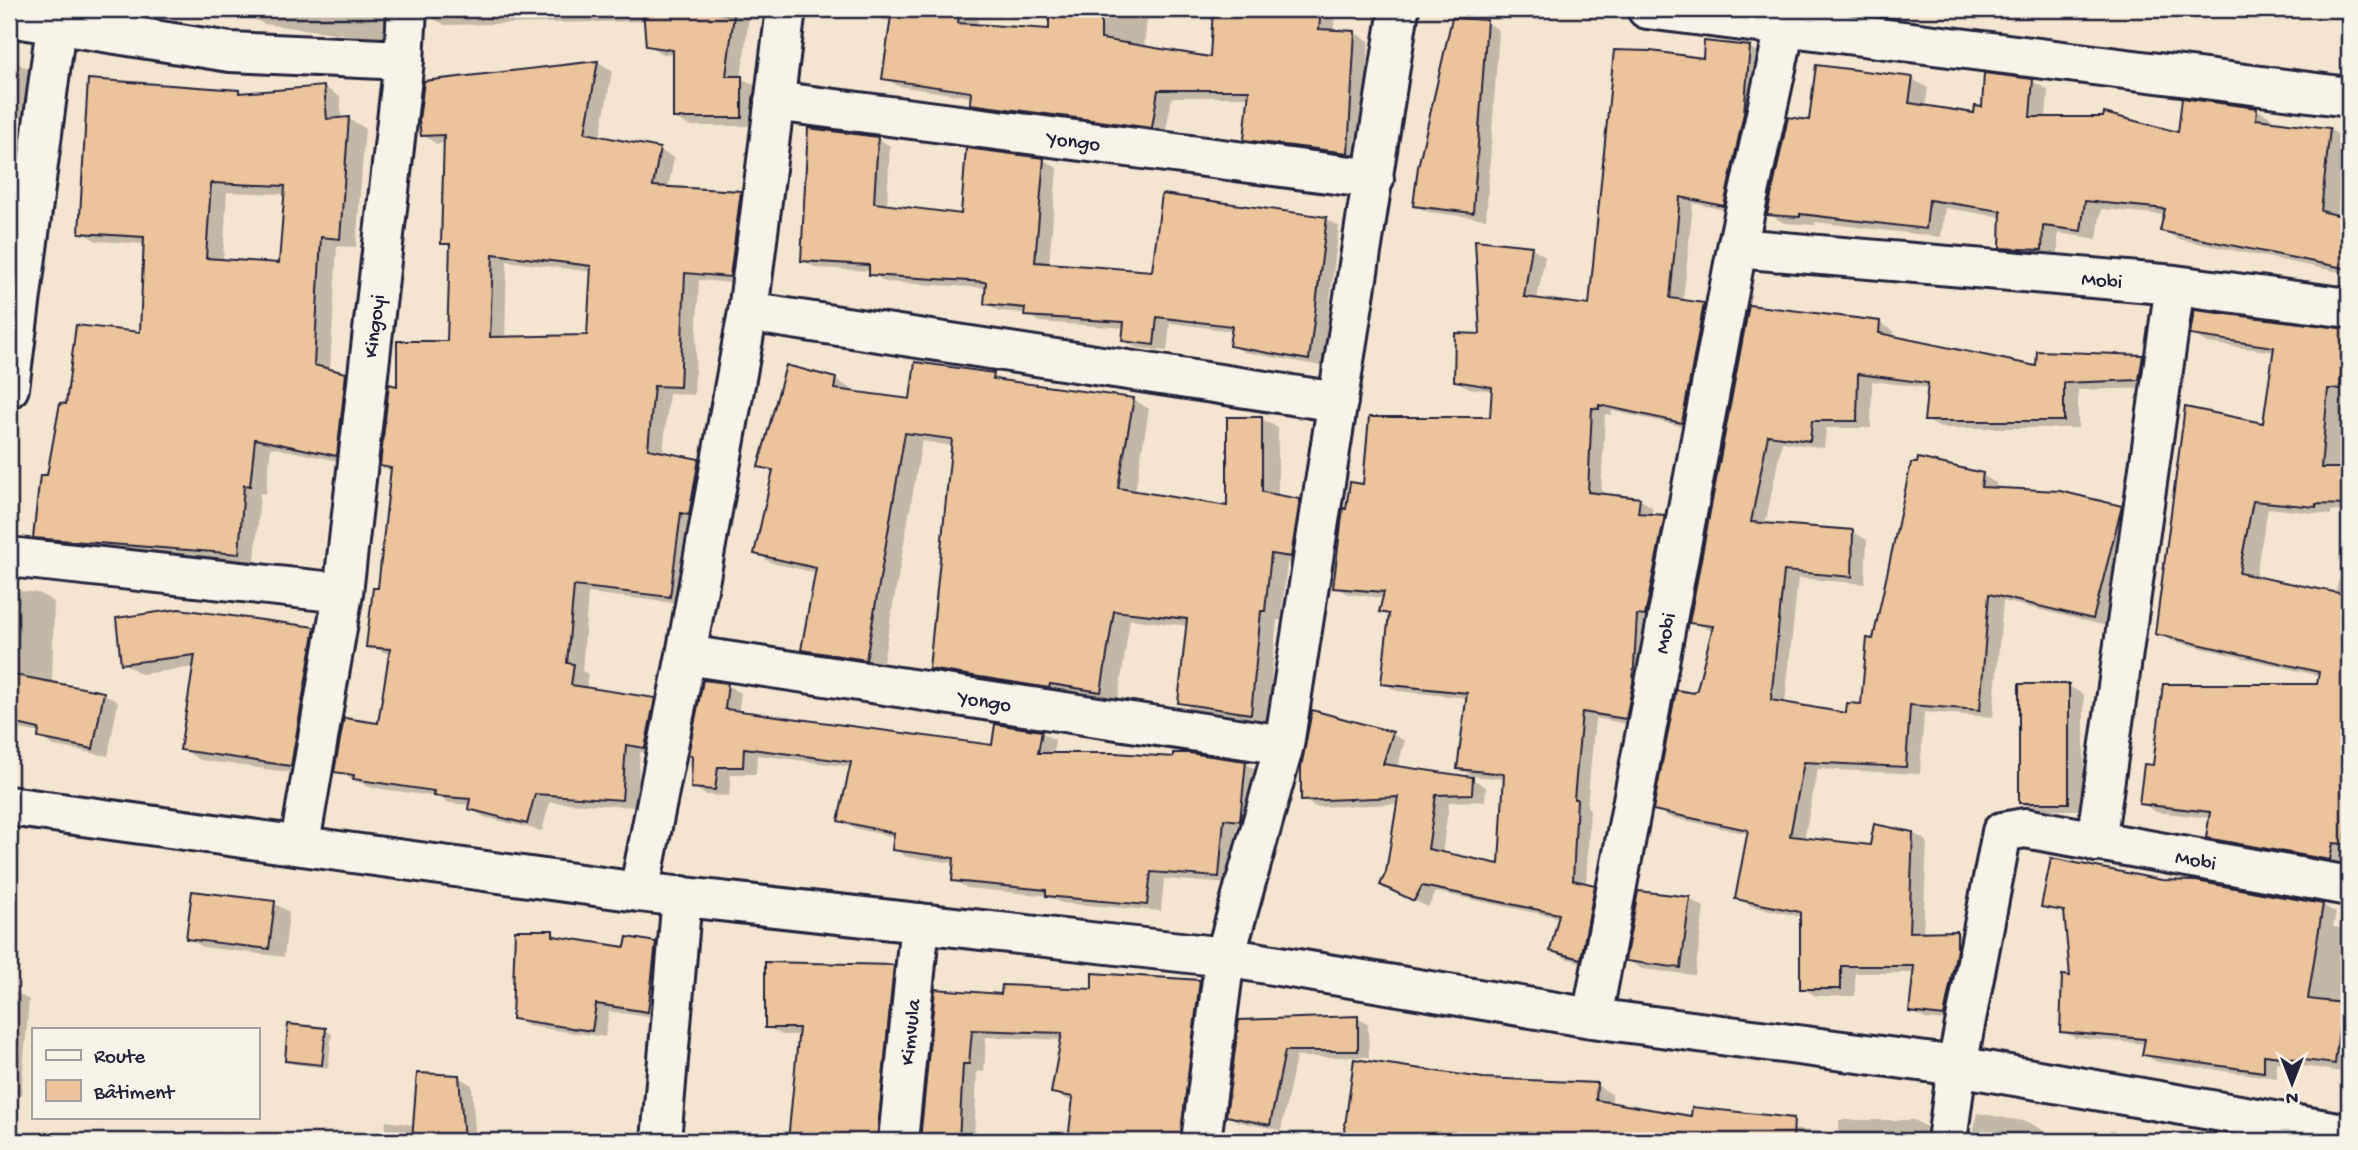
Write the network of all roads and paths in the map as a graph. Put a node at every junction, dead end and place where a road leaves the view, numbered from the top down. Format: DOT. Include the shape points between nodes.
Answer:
graph roads {
  1 [pos="407,9"];
  2 [pos="786,9"];
  3 [pos="1399,9"];
  4 [pos="1647,9"];
  5 [pos="9,17"];
  6 [pos="56,25"];
  7 [pos="1784,27"];
  8 [pos="404,60"];
  9 [pos="2349,97"];
  10 [pos="774,102"];
  11 [pos="1374,179"];
  12 [pos="1737,248"];
  13 [pos="2175,285"];
  14 [pos="2349,308"];
  15 [pos="748,312"];
  16 [pos="10,368"];
  17 [pos="1338,402"];
  18 [pos="9,557"];
  19 [pos="342,593"];
  20 [pos="687,655"];
  21 [pos="1284,745"];
  22 [pos="9,806"];
  23 [pos="2096,842"];
  24 [pos="300,843"];
  25 [pos="2349,886"];
  26 [pos="639,892"];
  27 [pos="682,897"];
  28 [pos="920,923"];
  29 [pos="1225,957"];
  30 [pos="1592,1018"];
  31 [pos="1957,1066"];
  32 [pos="2349,1134"];
  33 [pos="661,1141"];
  34 [pos="898,1141"];
  35 [pos="1201,1141"];
  36 [pos="1947,1141"];
  1 -- 8 [label="street, Kingoyi"];
  2 -- 10 [label="street"];
  3 -- 11 [label="street"];
  4 -- 7 [label="street"];
  5 -- 6 [label="street"];
  6 -- 8 [label="street" via="230,51"];
  6 -- 16 [label="street"];
  7 -- 9 [label="street"];
  7 -- 12 [label="street, Mobi"];
  8 -- 19 [label="street, Kingoyi"];
  10 -- 11 [label="street, Yongo"];
  10 -- 15 [label="street"];
  11 -- 17 [label="street"];
  12 -- 13 [label="street, Mobi"];
  12 -- 30 [label="street, Mobi"];
  13 -- 14 [label="street, Mobi"];
  13 -- 23 [label="street"];
  15 -- 17 [label="street"];
  15 -- 20 [label="street"];
  17 -- 21 [label="street"];
  18 -- 19 [label="street"];
  19 -- 24 [label="street, Kingoyi"];
  20 -- 21 [label="street, Yongo"];
  20 -- 26 [label="street"];
  21 -- 29 [label="street"];
  22 -- 24 [label="street"];
  23 -- 25 [label="street, Mobi"];
  23 -- 31 [label="street, Mobi" via="2025,828 2003,832"];
  24 -- 26 [label="street"];
  26 -- 27 [label="street"];
  27 -- 28 [label="street"];
  27 -- 33 [label="street"];
  28 -- 29 [label="street"];
  28 -- 34 [label="street, Kimvula"];
  29 -- 30 [label="street"];
  29 -- 35 [label="street"];
  30 -- 31 [label="street"];
  31 -- 32 [label="street"];
  31 -- 36 [label="street"];
}
